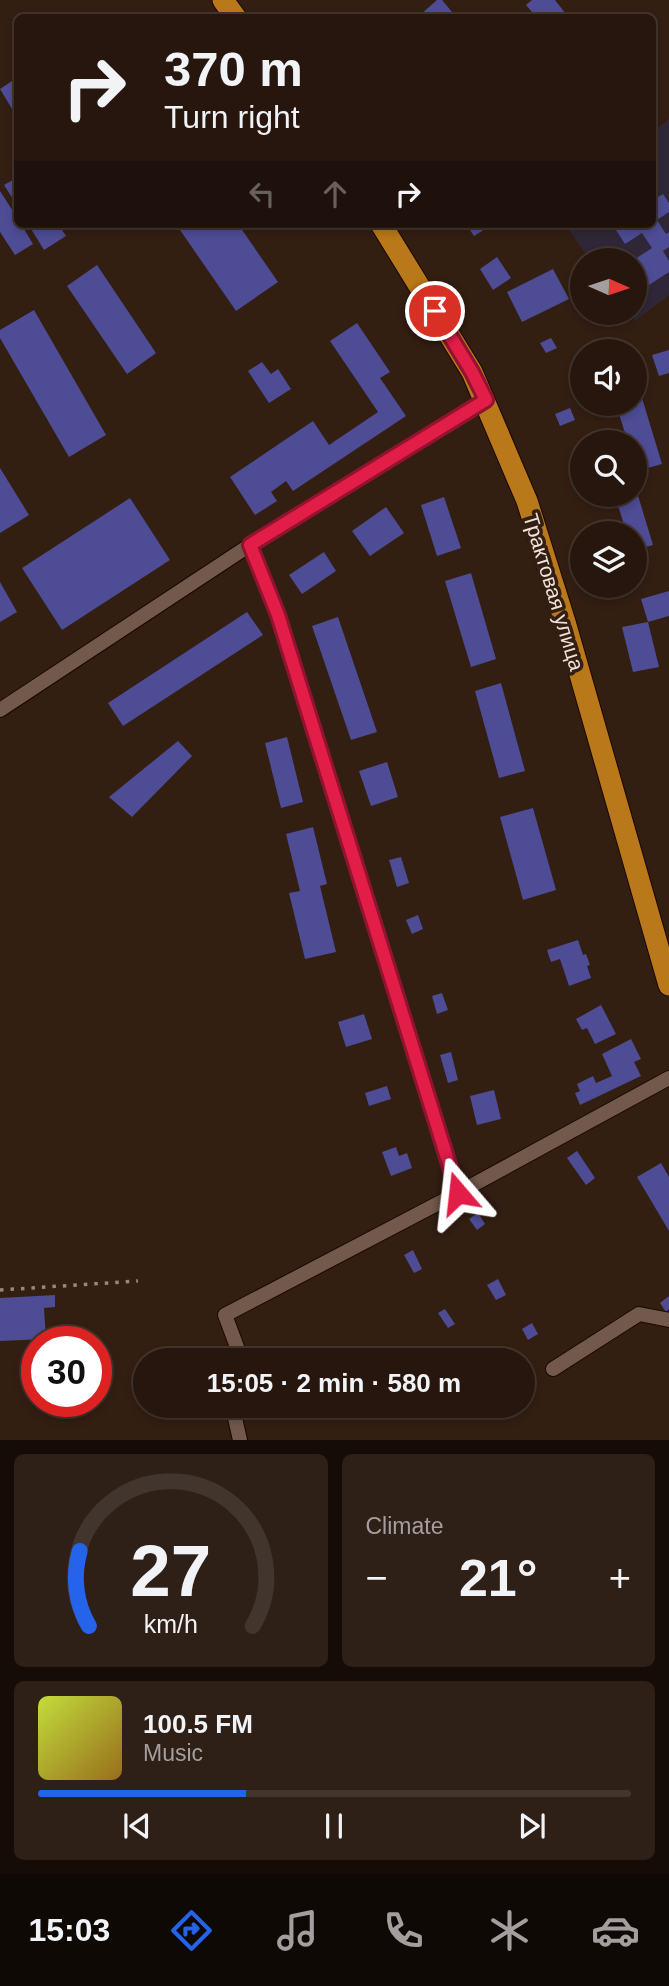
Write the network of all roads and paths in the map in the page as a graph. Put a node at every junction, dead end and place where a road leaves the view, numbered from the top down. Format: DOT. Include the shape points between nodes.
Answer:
graph roads {
  1 [pos="384,228"];
  2 [pos="486,400"];
  3 [pos="250,545"];
  4 [pos="0,710"];
  5 [pos="664,948"];
  6 [pos="669,985"];
  7 [pos="669,1078"];
  8 [pos="458,1193"];
  9 [pos="669,1320"];
  10 [pos="237,1348"];
  11 [pos="553,1368"];
  12 [pos="235,1418"];
  13 [pos="240,1440"];
  1 -- 2 [label="highway, Трактовая улица"];
  2 -- 3 [label="street"];
  2 -- 5 [label="highway, Трактовая улица" via="527,501"];
  3 -- 4 [label="street"];
  3 -- 8 [label="street" via="280,623"];
  5 -- 6 [label="highway, Трактовая улица"];
  7 -- 8 [label="street"];
  8 -- 10 [label="street" via="225,1315"];
  9 -- 11 [label="street" via="639,1314"];
  12 -- 13 [label="street"];
}
